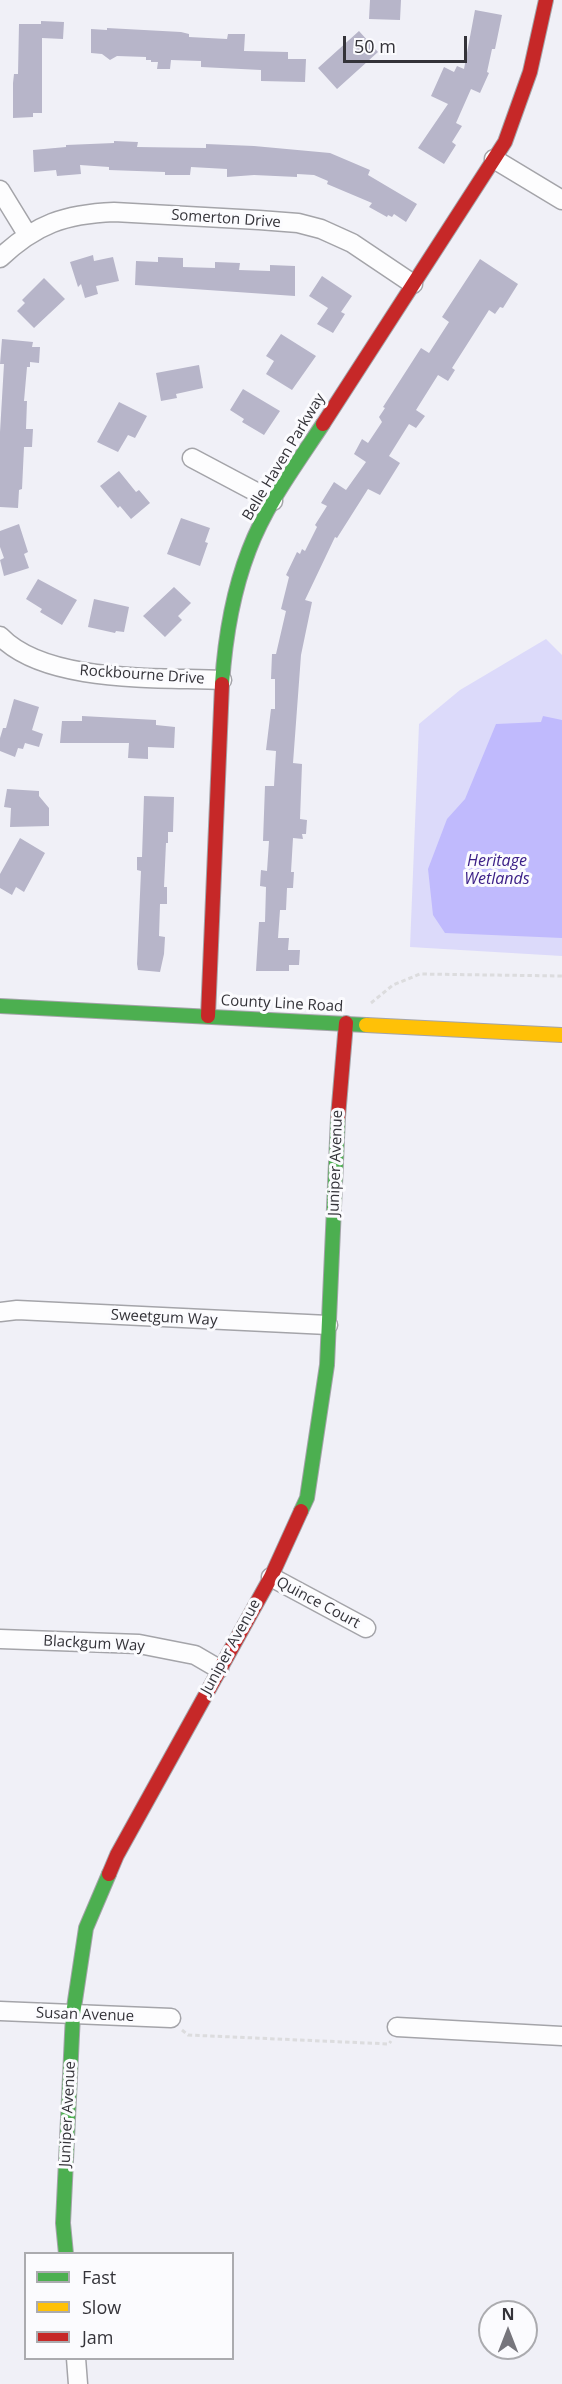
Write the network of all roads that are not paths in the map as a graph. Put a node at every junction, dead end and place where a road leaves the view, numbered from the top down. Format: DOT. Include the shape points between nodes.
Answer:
graph roads {
  1 [pos="546,0"];
  2 [pos="494,159"];
  3 [pos="0,190"];
  4 [pos="562,200"];
  5 [pos="27,234"];
  6 [pos="0,258"];
  7 [pos="413,284"];
  8 [pos="192,458"];
  9 [pos="273,501"];
  10 [pos="2,640"];
  11 [pos="222,680"];
  12 [pos="0,1006"];
  13 [pos="208,1016"];
  14 [pos="346,1023"];
  15 [pos="562,1035"];
  16 [pos="0,1312"];
  17 [pos="328,1325"];
  18 [pos="271,1577"];
  19 [pos="366,1628"];
  20 [pos="0,1639"];
  21 [pos="219,1669"];
  22 [pos="0,2011"];
  23 [pos="73,2014"];
  24 [pos="171,2018"];
  25 [pos="397,2027"];
  26 [pos="562,2036"];
  27 [pos="66,2252"];
  28 [pos="76,2360"];
  29 [pos="78,2384"];
  1 -- 2 [label="street, Belle Haven Parkway" via="542,33 527,88"];
  2 -- 4 [label="street"];
  2 -- 7 [label="street, Belle Haven Parkway"];
  3 -- 5 [label="street"];
  5 -- 6 [label="street"];
  5 -- 7 [label="street, Somerton Drive" via="66,218 114,212 298,223 352,243"];
  7 -- 9 [label="street, Belle Haven Parkway"];
  8 -- 9 [label="street"];
  9 -- 11 [label="street, Belle Haven Parkway" via="249,549 234,595"];
  10 -- 11 [label="street, Rockbourne Drive" via="67,670"];
  11 -- 13 [label="street, Belle Haven Parkway"];
  12 -- 13 [label="street, County Line Road"];
  13 -- 14 [label="street, County Line Road"];
  14 -- 15 [label="street, County Line Road"];
  14 -- 17 [label="street, Juniper Avenue"];
  16 -- 17 [label="street, Sweetgum Way"];
  17 -- 18 [label="street, Juniper Avenue" via="327,1365 307,1498"];
  18 -- 19 [label="street, Quince Court"];
  18 -- 21 [label="street, Juniper Avenue"];
  20 -- 21 [label="street, Blackgum Way" via="139,1644 195,1654"];
  21 -- 23 [label="street, Juniper Avenue" via="117,1855 86,1928"];
  22 -- 23 [label="street, Susan Avenue"];
  23 -- 24 [label="street, Susan Avenue"];
  23 -- 27 [label="street, Juniper Avenue" via="63,2223"];
  25 -- 26 [label="street"];
  28 -- 29 [label="street"];
}
